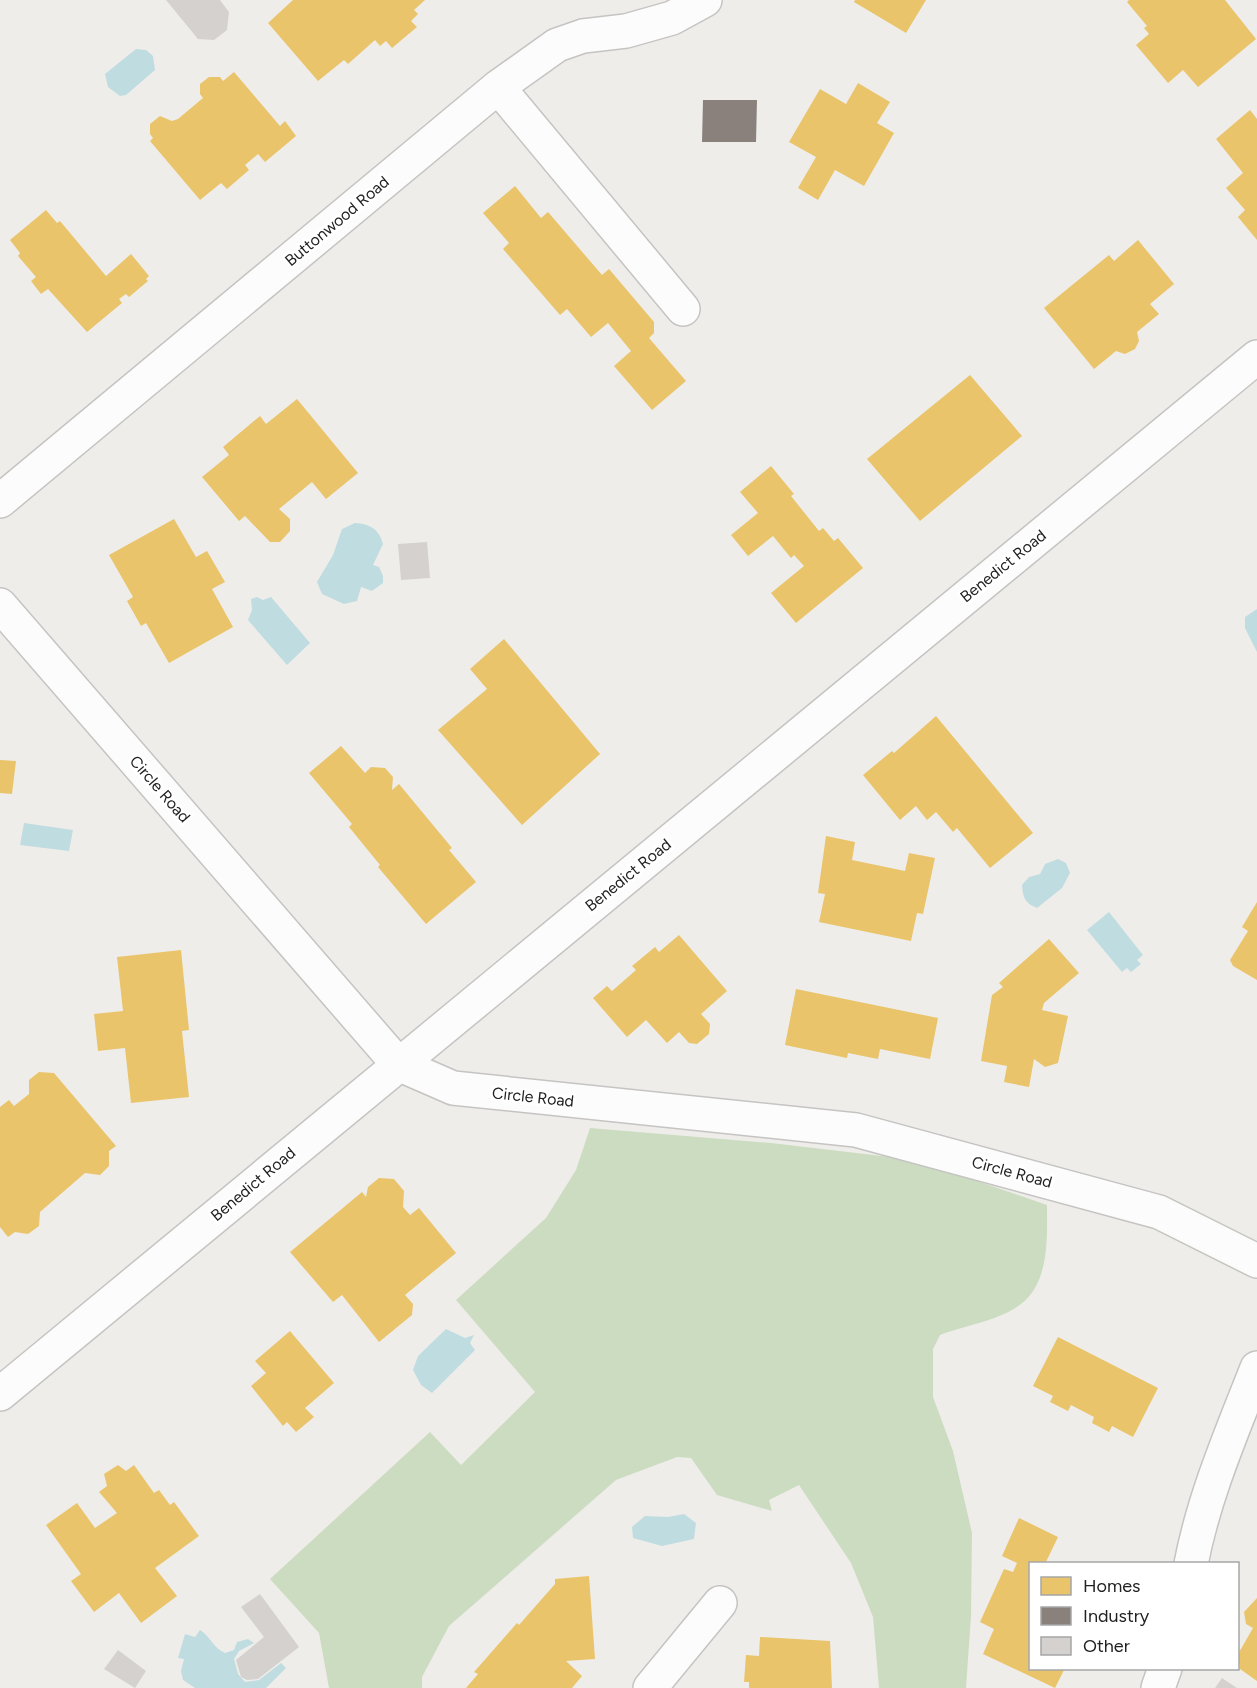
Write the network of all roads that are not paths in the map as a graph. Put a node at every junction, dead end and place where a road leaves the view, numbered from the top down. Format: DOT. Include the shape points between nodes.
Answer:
graph roads {
  1 [pos="705,0"];
  2 [pos="498,87"];
  3 [pos="683,309"];
  4 [pos="1257,357"];
  5 [pos="0,501"];
  6 [pos="0,604"];
  7 [pos="398,1064"];
  8 [pos="1257,1261"];
  9 [pos="1257,1368"];
  10 [pos="0,1394"];
  11 [pos="1191,1562"];
  12 [pos="720,1603"];
  13 [pos="1164,1670"];
  14 [pos="650,1688"];
  15 [pos="1158,1688"];
  1 -- 2 [label="street, Buttonwood Road" via="672,18 557,45"];
  2 -- 3 [label="street"];
  2 -- 5 [label="street, Buttonwood Road"];
  4 -- 7 [label="street, Benedict Road"];
  6 -- 7 [label="street, Circle Road"];
  7 -- 8 [label="street, Circle Road" via="453,1088 856,1130 1159,1212"];
  7 -- 10 [label="street, Benedict Road"];
  9 -- 11 [label="street" via="1212,1484"];
  12 -- 14 [label="street"];
  13 -- 15 [label="street"];
}
